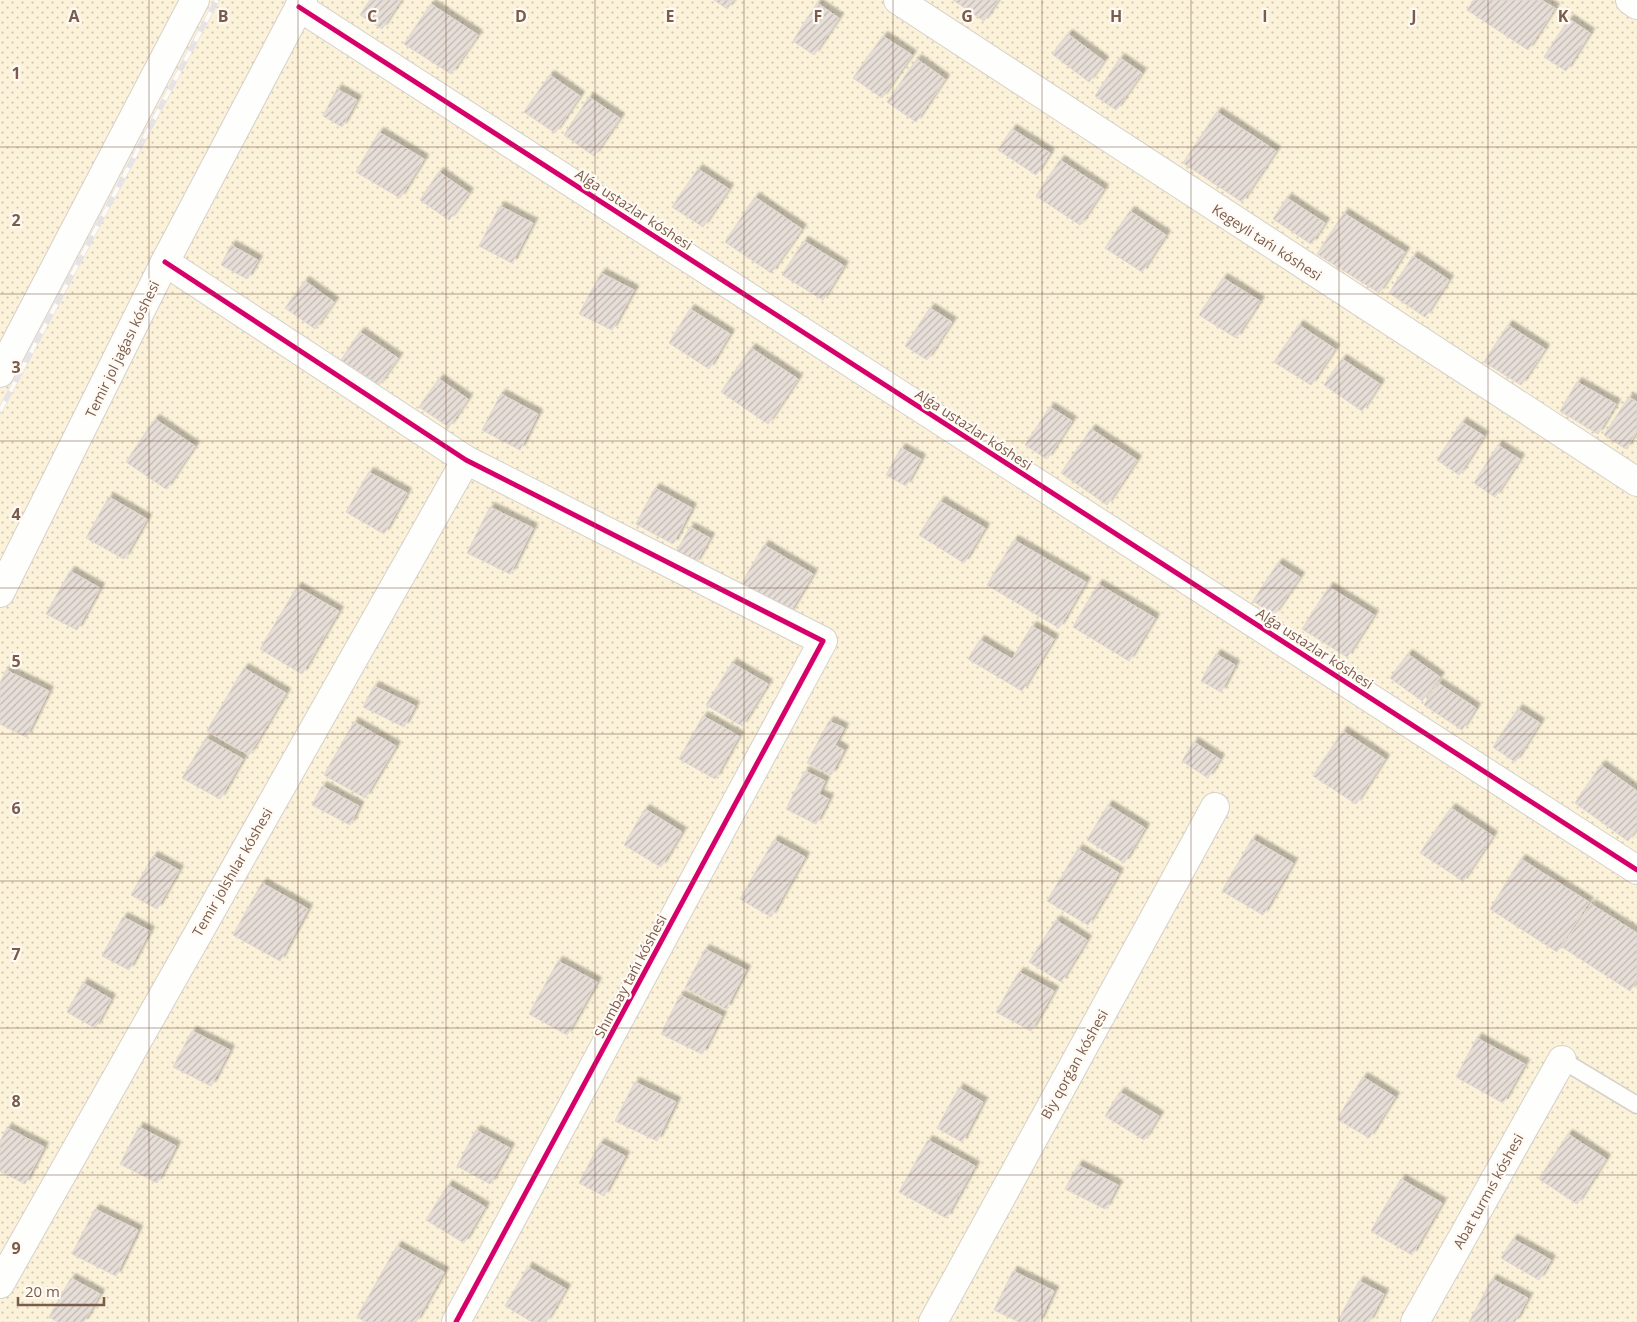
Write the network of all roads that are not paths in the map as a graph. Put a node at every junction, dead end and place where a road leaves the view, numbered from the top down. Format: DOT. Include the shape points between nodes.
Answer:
graph roads {
  1 [pos="195,0"];
  2 [pos="898,0"];
  3 [pos="1630,0"];
  4 [pos="301,3"];
  5 [pos="1637,5"];
  6 [pos="165,262"];
  7 [pos="0,372"];
  8 [pos="466,460"];
  9 [pos="1637,482"];
  10 [pos="0,593"];
  11 [pos="1215,807"];
  12 [pos="1637,870"];
  13 [pos="1562,1060"];
  14 [pos="1637,1105"];
  15 [pos="0,1284"];
  16 [pos="456,1322"];
  17 [pos="933,1322"];
  18 [pos="1415,1322"];
  1 -- 7 [label="street"];
  2 -- 9 [label="street, Kegeyli tańı kóshesi"];
  3 -- 5 [label="street"];
  4 -- 6 [label="street, Temir jol jaǵası kóshesi"];
  4 -- 12 [label="street, Alǵa ustazlar kóshesi"];
  6 -- 8 [label="street"];
  6 -- 10 [label="street, Temir jol jaǵası kóshesi"];
  8 -- 15 [label="street, Temir jolshılar kóshesi"];
  8 -- 16 [label="street, Shımbay tańı kóshesi" via="823,641"];
  11 -- 17 [label="street, Biy qorǵan kóshesi"];
  13 -- 14 [label="lane"];
  13 -- 18 [label="street, Abat turmıs kóshesi"];
}
